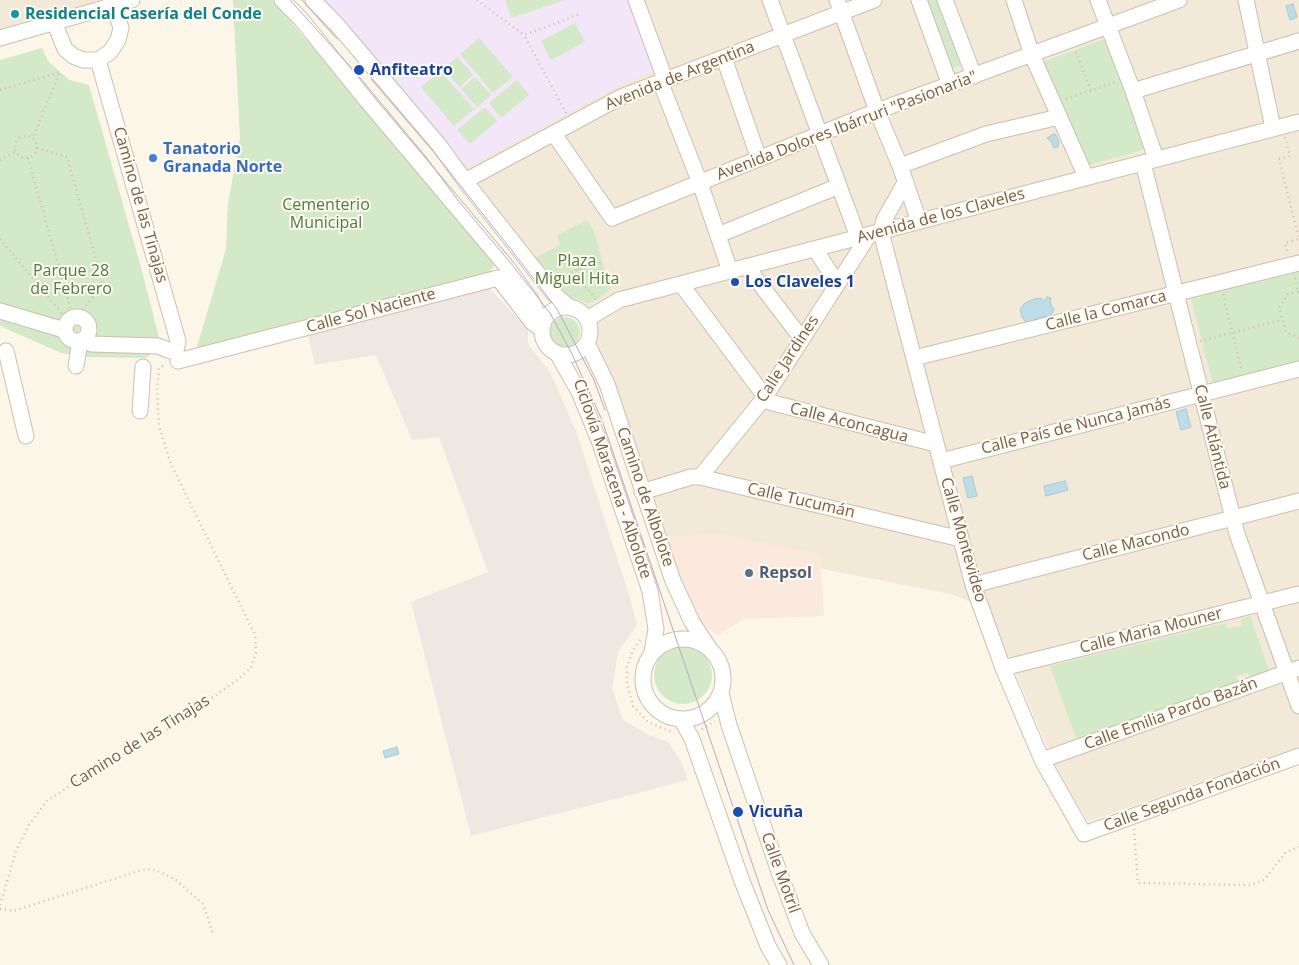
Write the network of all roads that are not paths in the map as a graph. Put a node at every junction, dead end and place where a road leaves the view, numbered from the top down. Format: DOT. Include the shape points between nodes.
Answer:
graph roads {
  1 [pos="132,0"];
  2 [pos="282,0"];
  3 [pos="313,0"];
  4 [pos="636,0"];
  5 [pos="770,0"];
  6 [pos="874,0"];
  7 [pos="919,0"];
  8 [pos="945,0"];
  9 [pos="1014,0"];
  10 [pos="1098,0"];
  11 [pos="1178,0"];
  12 [pos="1246,0"];
  13 [pos="114,5"];
  14 [pos="87,6"];
  15 [pos="839,6"];
  16 [pos="54,22"];
  17 [pos="1108,27"];
  18 [pos="783,34"];
  19 [pos="0,38"];
  20 [pos="1299,40"];
  21 [pos="1256,52"];
  22 [pos="1032,55"];
  23 [pos="724,58"];
  24 [pos="98,60"];
  25 [pos="974,76"];
  26 [pos="663,80"];
  27 [pos="1131,84"];
  28 [pos="950,85"];
  29 [pos="1056,110"];
  30 [pos="877,111"];
  31 [pos="1299,122"];
  32 [pos="1278,127"];
  33 [pos="554,134"];
  34 [pos="820,135"];
  35 [pos="759,159"];
  36 [pos="1150,161"];
  37 [pos="900,166"];
  38 [pos="1086,177"];
  39 [pos="466,181"];
  40 [pos="700,183"];
  41 [pos="905,183"];
  42 [pos="839,186"];
  43 [pos="920,221"];
  44 [pos="718,235"];
  45 [pos="869,235"];
  46 [pos="815,249"];
  47 [pos="1299,263"];
  48 [pos="747,267"];
  49 [pos="730,271"];
  50 [pos="837,283"];
  51 [pos="681,284"];
  52 [pos="1176,294"];
  53 [pos="569,307"];
  54 [pos="0,311"];
  55 [pos="587,320"];
  56 [pos="71,321"];
  57 [pos="542,328"];
  58 [pos="802,339"];
  59 [pos="82,340"];
  60 [pos="587,343"];
  61 [pos="6,350"];
  62 [pos="557,353"];
  63 [pos="173,356"];
  64 [pos="914,358"];
  65 [pos="76,366"];
  66 [pos="143,367"];
  67 [pos="1299,369"];
  68 [pos="1202,394"];
  69 [pos="765,397"];
  70 [pos="140,411"];
  71 [pos="26,436"];
  72 [pos="936,444"];
  73 [pos="941,461"];
  74 [pos="700,477"];
  75 [pos="642,492"];
  76 [pos="1299,501"];
  77 [pos="1233,518"];
  78 [pos="961,539"];
  79 [pos="973,585"];
  80 [pos="1299,594"];
  81 [pos="1262,603"];
  82 [pos="709,648"];
  83 [pos="652,652"];
  84 [pos="1003,668"];
  85 [pos="1293,670"];
  86 [pos="721,692"];
  87 [pos="1299,706"];
  88 [pos="681,719"];
  89 [pos="1299,756"];
  90 [pos="1042,760"];
  91 [pos="1084,834"];
  92 [pos="778,965"];
  93 [pos="821,965"];
  1 -- 13 [label="street"];
  2 -- 57 [label="street" via="508,266 531,300"];
  3 -- 39 [label="street" via="440,145"];
  4 -- 26 [label="street"];
  5 -- 18 [label="street, Calle Montevideo"];
  6 -- 15 [label="street, Avenida de Argentina"];
  7 -- 28 [label="street"];
  8 -- 25 [label="street"];
  9 -- 22 [label="street"];
  10 -- 17 [label="street, Calle Atlántida"];
  11 -- 17 [label="street, Avenida Dolores Ibárruri \"Pasionaria\""];
  12 -- 21 [label="street"];
  13 -- 14 [label="street"];
  13 -- 24 [label="street" via="121,28 118,40 110,52"];
  14 -- 16 [label="street"];
  15 -- 18 [label="street, Avenida de Argentina"];
  15 -- 30 [label="street"];
  16 -- 19 [label="street"];
  16 -- 24 [label="street" via="65,49 73,56"];
  17 -- 22 [label="street, Avenida Dolores Ibárruri \"Pasionaria\""];
  17 -- 27 [label="street, Calle Atlántida"];
  18 -- 23 [label="street, Avenida de Argentina"];
  18 -- 34 [label="street, Calle Montevideo"];
  20 -- 21 [label="street"];
  21 -- 27 [label="street"];
  21 -- 32 [label="street"];
  22 -- 25 [label="street, Avenida Dolores Ibárruri \"Pasionaria\""];
  22 -- 29 [label="street"];
  23 -- 26 [label="street, Avenida de Argentina"];
  23 -- 35 [label="street"];
  24 -- 63 [label="street, Camino de las Tinajas" via="178,341"];
  25 -- 28 [label="street, Avenida Dolores Ibárruri \"Pasionaria\""];
  26 -- 33 [label="street, Avenida de Argentina" via="621,97"];
  26 -- 40 [label="street"];
  27 -- 36 [label="street, Calle Atlántida"];
  28 -- 30 [label="street, Avenida Dolores Ibárruri \"Pasionaria\""];
  29 -- 37 [label="street"];
  29 -- 38 [label="street"];
  30 -- 34 [label="street, Avenida Dolores Ibárruri \"Pasionaria\""];
  30 -- 37 [label="street"];
  31 -- 32 [label="street, Avenida de los Claveles"];
  32 -- 36 [label="street, Avenida de los Claveles"];
  33 -- 39 [label="street, Avenida de Argentina"];
  33 -- 40 [label="street, Avenida Dolores Ibárruri \"Pasionaria\"" via="612,218"];
  34 -- 35 [label="street, Avenida Dolores Ibárruri \"Pasionaria\""];
  34 -- 42 [label="street, Calle Montevideo"];
  35 -- 40 [label="street, Avenida Dolores Ibárruri \"Pasionaria\""];
  36 -- 38 [label="street, Avenida de los Claveles"];
  36 -- 52 [label="street, Calle Atlántida"];
  37 -- 41 [label="street"];
  38 -- 43 [label="street, Avenida de los Claveles"];
  39 -- 53 [label="street" via="553,293"];
  40 -- 44 [label="street"];
  41 -- 43 [label="street"];
  41 -- 45 [label="street, Calle Jardines" via="884,220"];
  42 -- 44 [label="street"];
  42 -- 45 [label="street, Calle Montevideo"];
  43 -- 45 [label="street, Avenida de los Claveles"];
  44 -- 49 [label="street"];
  45 -- 46 [label="street, Avenida de los Claveles"];
  45 -- 50 [label="street, Calle Jardines"];
  45 -- 64 [label="street, Calle Montevideo"];
  46 -- 48 [label="street, Avenida de los Claveles"];
  46 -- 50 [label="street"];
  47 -- 52 [label="street, Calle la Comarca"];
  48 -- 49 [label="street, Avenida de los Claveles"];
  48 -- 58 [label="street"];
  49 -- 51 [label="street, Avenida de los Claveles"];
  50 -- 58 [label="street, Calle Jardines"];
  51 -- 55 [label="street, Avenida de los Claveles" via="619,300"];
  51 -- 69 [label="street"];
  52 -- 64 [label="street, Calle la Comarca"];
  52 -- 68 [label="street, Calle Atlántida"];
  53 -- 55 [label="street"];
  53 -- 57 [label="street" via="550,313"];
  54 -- 56 [label="street"];
  55 -- 60 [label="street"];
  56 -- 59 [label="street" via="68,338"];
  56 -- 59 [label="street" via="82,318 88,324 89,332"];
  57 -- 62 [label="street" via="543,339"];
  57 -- 63 [label="street, Calle Sol Naciente" via="532,322 498,278"];
  58 -- 69 [label="street, Calle Jardines"];
  59 -- 63 [label="street" via="91,344 158,346"];
  59 -- 65 [label="street"];
  60 -- 62 [label="street" via="572,354"];
  60 -- 75 [label="street, Camino de Albolote" via="608,384"];
  61 -- 71 [label="street"];
  62 -- 83 [label="street, Camino de Albolote" via="579,392 600,443 650,591 656,629"];
  64 -- 72 [label="street, Calle Montevideo"];
  66 -- 70 [label="street"];
  67 -- 68 [label="street, Calle País de Nunca Jamás"];
  68 -- 73 [label="street, Calle País de Nunca Jamás"];
  68 -- 77 [label="street, Calle Atlántida"];
  69 -- 72 [label="street, Calle Aconcagua" via="769,402"];
  69 -- 74 [label="street, Calle Jardines"];
  72 -- 73 [label="street, Calle Montevideo"];
  73 -- 78 [label="street, Calle Montevideo"];
  74 -- 75 [label="street, Calle Tucumán" via="690,477"];
  74 -- 78 [label="street, Calle Tucumán"];
  75 -- 82 [label="street, Camino de Albolote" via="673,581 692,622"];
  76 -- 77 [label="street, Calle Macondo"];
  77 -- 79 [label="street, Calle Macondo"];
  77 -- 81 [label="street, Calle Atlántida"];
  78 -- 79 [label="street, Calle Montevideo"];
  79 -- 84 [label="street, Calle Montevideo"];
  80 -- 81 [label="street, Calle Maria Mouner"];
  81 -- 84 [label="street, Calle Maria Mouner"];
  81 -- 85 [label="street, Calle Atlántida"];
  82 -- 83 [label="street" via="685,638 669,640"];
  82 -- 86 [label="street" via="721,664"];
  83 -- 88 [label="street" via="643,672 645,693 656,709"];
  84 -- 90 [label="street, Calle Montevideo"];
  85 -- 87 [label="street, Calle Atlántida"];
  85 -- 90 [label="street, Calle Emilia Pardo Bazán"];
  86 -- 88 [label="street" via="707,711 694,718"];
  86 -- 93 [label="street, Calle Motril" via="778,869 802,933"];
  88 -- 92 [label="street" via="742,881"];
  89 -- 91 [label="street, Calle Segunda Fondación"];
  90 -- 91 [label="street, Calle Montevideo"];
}
